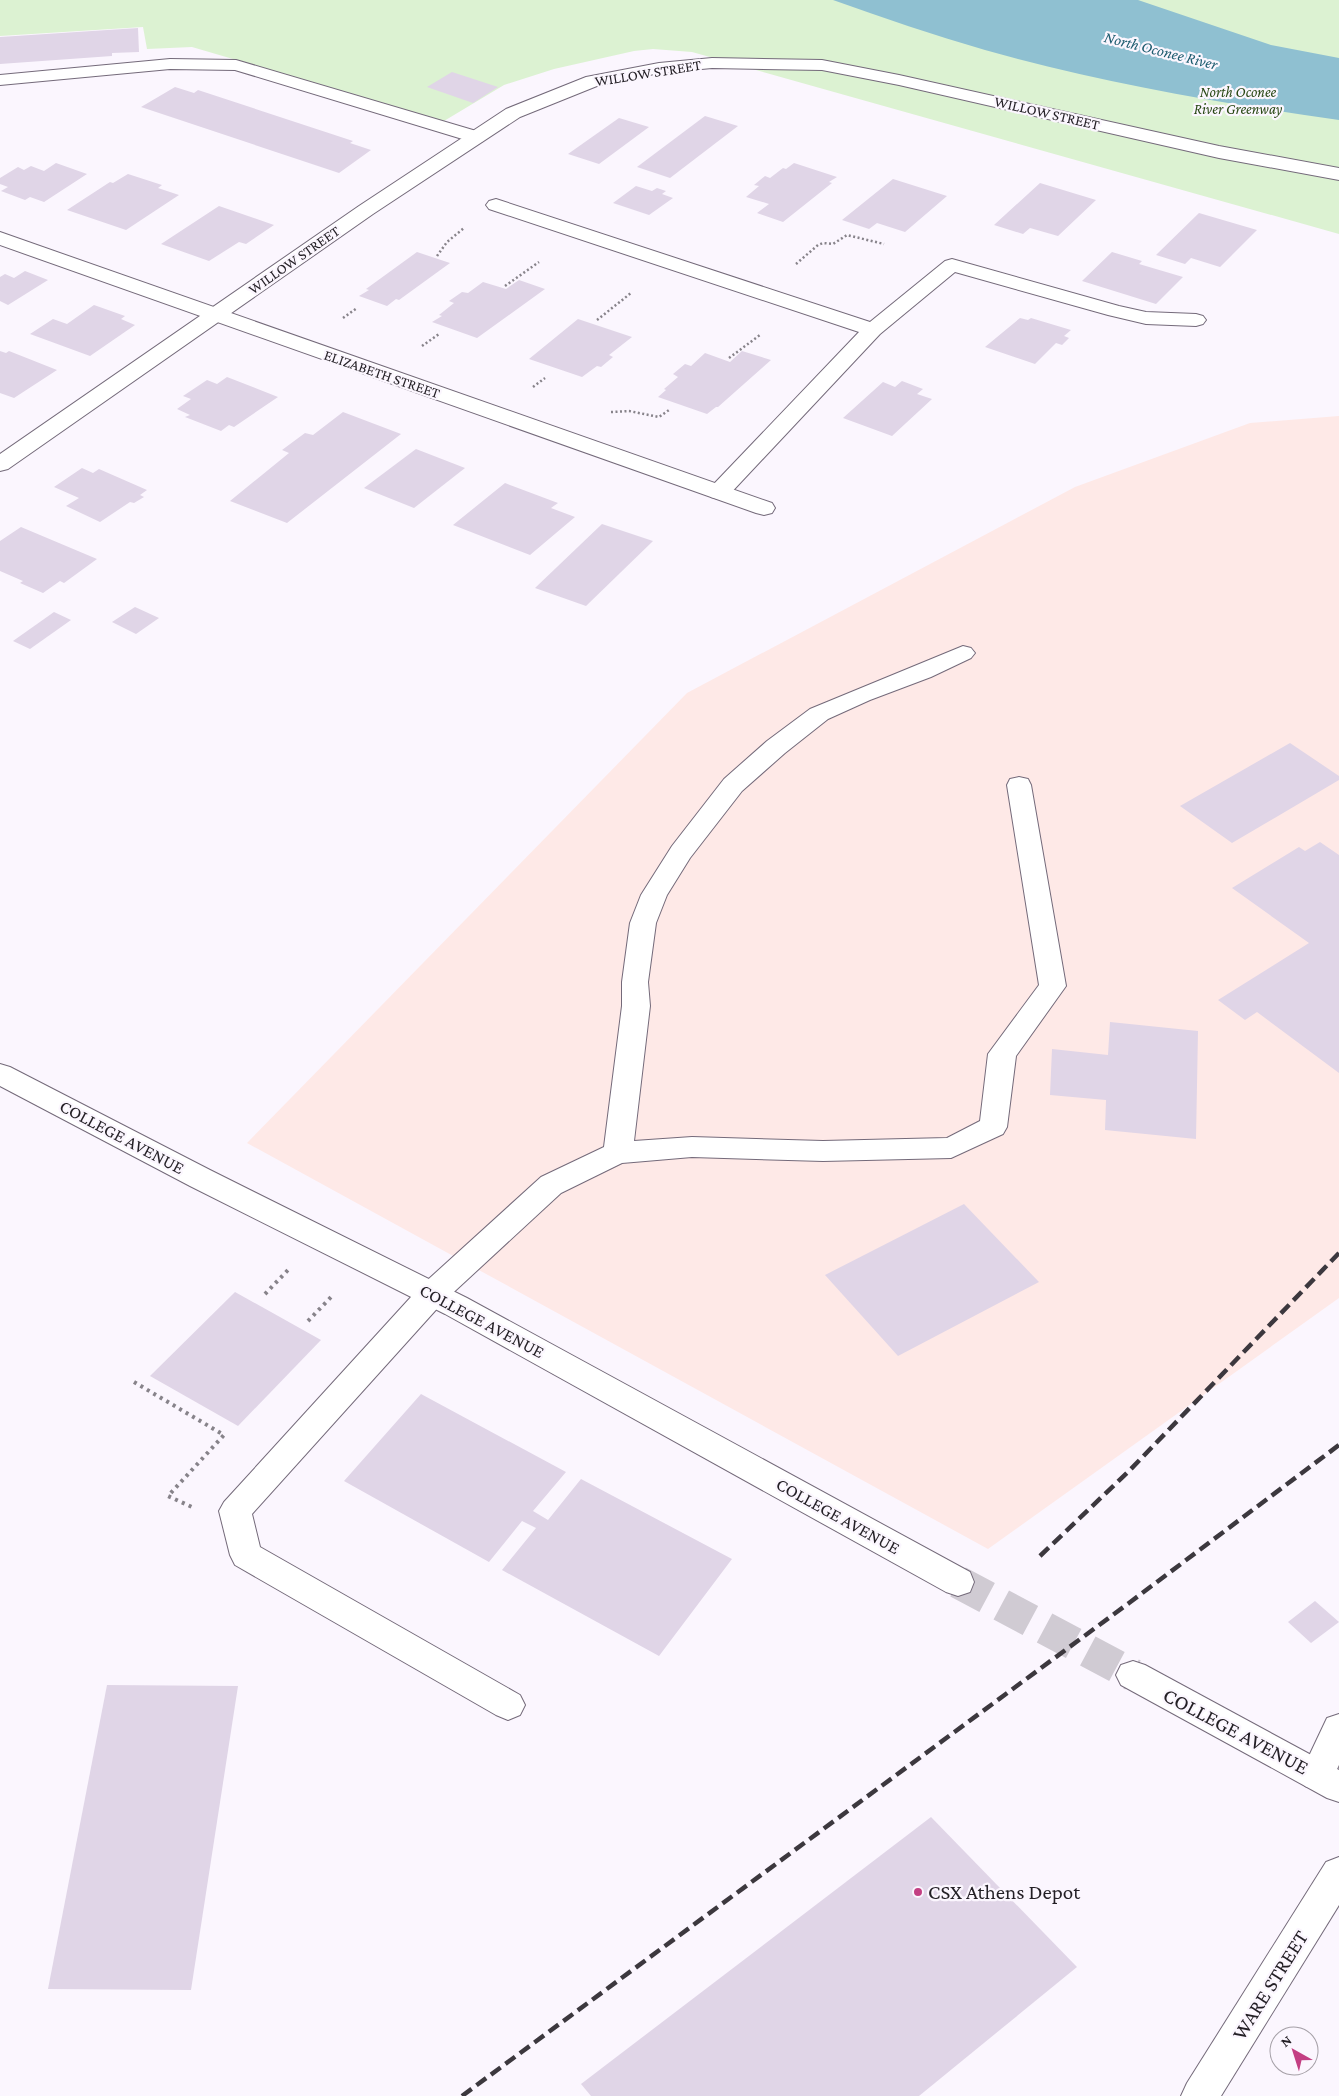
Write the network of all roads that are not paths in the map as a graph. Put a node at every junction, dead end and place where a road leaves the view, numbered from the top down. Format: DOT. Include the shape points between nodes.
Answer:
graph roads {
  1 [pos="0,80"];
  2 [pos="476,137"];
  3 [pos="1339,174"];
  4 [pos="496,205"];
  5 [pos="0,238"];
  6 [pos="214,315"];
  7 [pos="1196,320"];
  8 [pos="873,330"];
  9 [pos="0,464"];
  10 [pos="719,492"];
  11 [pos="764,508"];
  12 [pos="963,653"];
  13 [pos="1020,785"];
  14 [pos="0,1074"];
  15 [pos="618,1152"];
  16 [pos="432,1294"];
  17 [pos="958,1582"];
  18 [pos="1133,1675"];
  19 [pos="508,1705"];
  20 [pos="1339,1729"];
  21 [pos="1328,1781"];
  22 [pos="1339,1874"];
  23 [pos="1200,2096"];
  1 -- 2 [label="street" via="170,64 236,65"];
  2 -- 3 [label="street, WILLOW STREET" via="513,113 592,82 659,68 712,63 822,65 1218,152"];
  2 -- 6 [label="street, WILLOW STREET"];
  4 -- 8 [label="street"];
  5 -- 6 [label="street, ELIZABETH STREET"];
  6 -- 9 [label="street, WILLOW STREET"];
  6 -- 10 [label="street, ELIZABETH STREET"];
  7 -- 8 [label="street" via="1146,318 952,265"];
  8 -- 10 [label="street"];
  10 -- 11 [label="street, ELIZABETH STREET"];
  12 -- 15 [label="street" via="819,714 733,785 681,852 654,895 643,923 634,982 636,1006"];
  13 -- 15 [label="street" via="1053,986 1002,1054 993,1127 952,1148 823,1151 692,1147"];
  14 -- 16 [label="street, COLLEGE AVENUE"];
  15 -- 16 [label="street" via="550,1185"];
  16 -- 17 [label="street, COLLEGE AVENUE"];
  16 -- 19 [label="street" via="235,1511 246,1555"];
  18 -- 21 [label="street, COLLEGE AVENUE"];
  20 -- 21 [label="street"];
  22 -- 23 [label="street, WARE STREET"];
}
